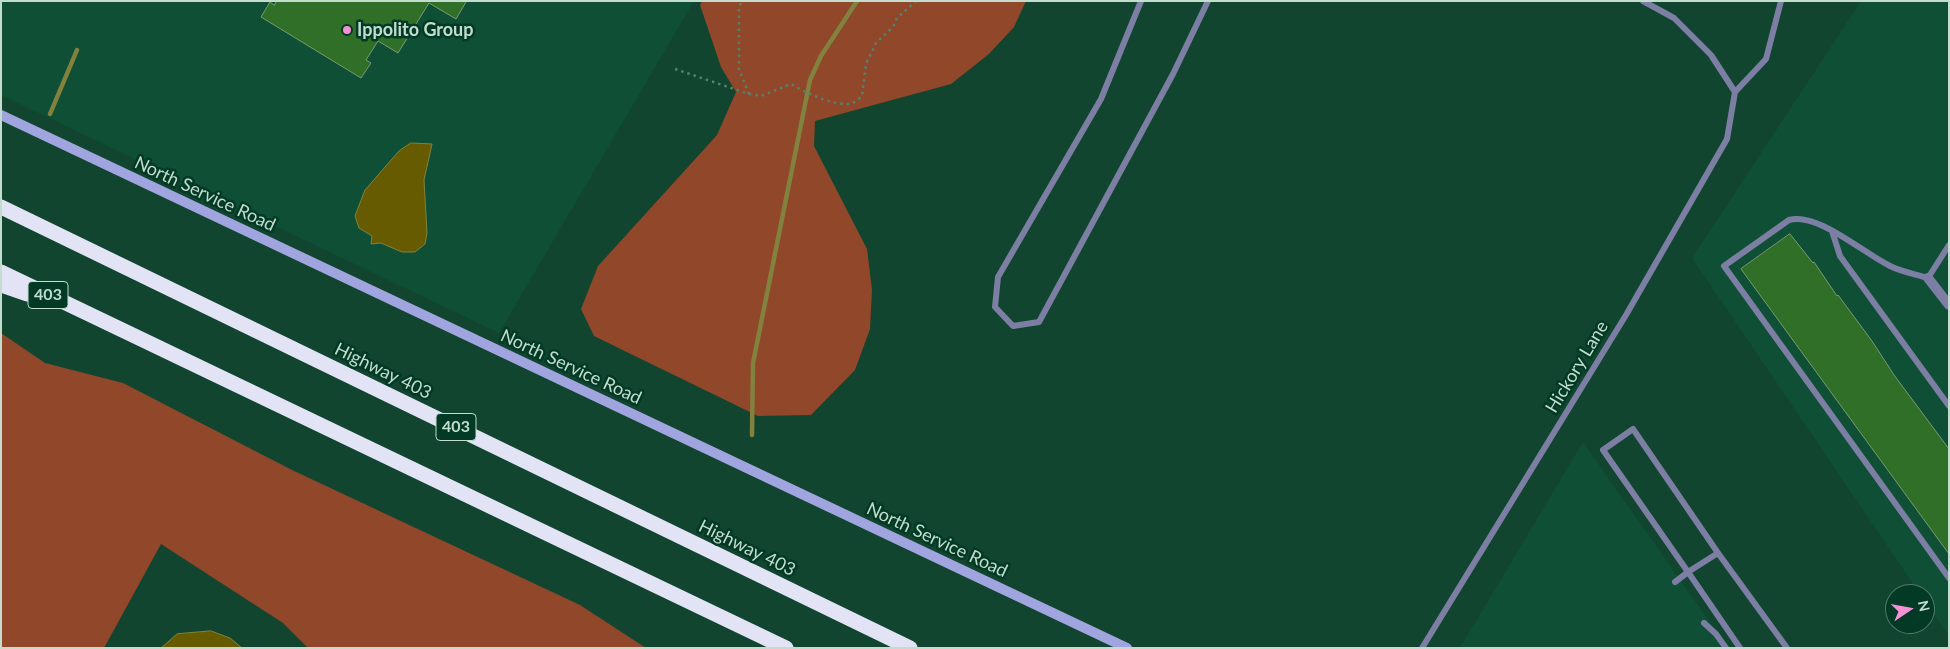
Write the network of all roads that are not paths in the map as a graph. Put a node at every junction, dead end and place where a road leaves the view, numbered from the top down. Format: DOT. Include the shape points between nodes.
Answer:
graph roads {
  1 [pos="1141,1"];
  2 [pos="1208,1"];
  3 [pos="1643,1"];
  4 [pos="1781,1"];
  5 [pos="1735,92"];
  6 [pos="1,115"];
  7 [pos="1,207"];
  8 [pos="1832,231"];
  9 [pos="1949,245"];
  10 [pos="1,272"];
  11 [pos="1928,278"];
  12 [pos="1,285"];
  13 [pos="1949,305"];
  14 [pos="94,318"];
  15 [pos="1949,406"];
  16 [pos="1718,553"];
  17 [pos="1688,572"];
  18 [pos="1949,578"];
  19 [pos="1675,582"];
  20 [pos="1704,623"];
  21 [pos="786,648"];
  22 [pos="910,648"];
  23 [pos="1127,648"];
  24 [pos="1422,648"];
  25 [pos="1726,648"];
  26 [pos="1740,648"];
  27 [pos="1788,648"];
  1 -- 2 [label="lane" via="1101,99 998,277 994,307 1013,326 1039,322 1173,74"];
  3 -- 5 [label="lane" via="1674,18 1711,54"];
  4 -- 5 [label="lane" via="1766,59"];
  5 -- 24 [label="lane, Hickory Lane" via="1727,139 1626,315"];
  6 -- 23 [label="street, North Service Road"];
  7 -- 22 [label="highway, Highway 403 / 403"];
  8 -- 11 [label="lane" via="1891,267"];
  8 -- 15 [label="lane" via="1840,256"];
  8 -- 18 [label="lane" via="1818,222 1797,217 1724,266"];
  9 -- 11 [label="lane"];
  10 -- 14 [label="highway, 403"];
  11 -- 13 [label="street"];
  12 -- 14 [label="highway"];
  14 -- 21 [label="highway, 403"];
  16 -- 17 [label="lane"];
  16 -- 17 [label="lane" via="1633,429 1603,450"];
  16 -- 27 [label="lane"];
  17 -- 19 [label="lane"];
  17 -- 26 [label="lane"];
  20 -- 25 [label="lane"];
}
